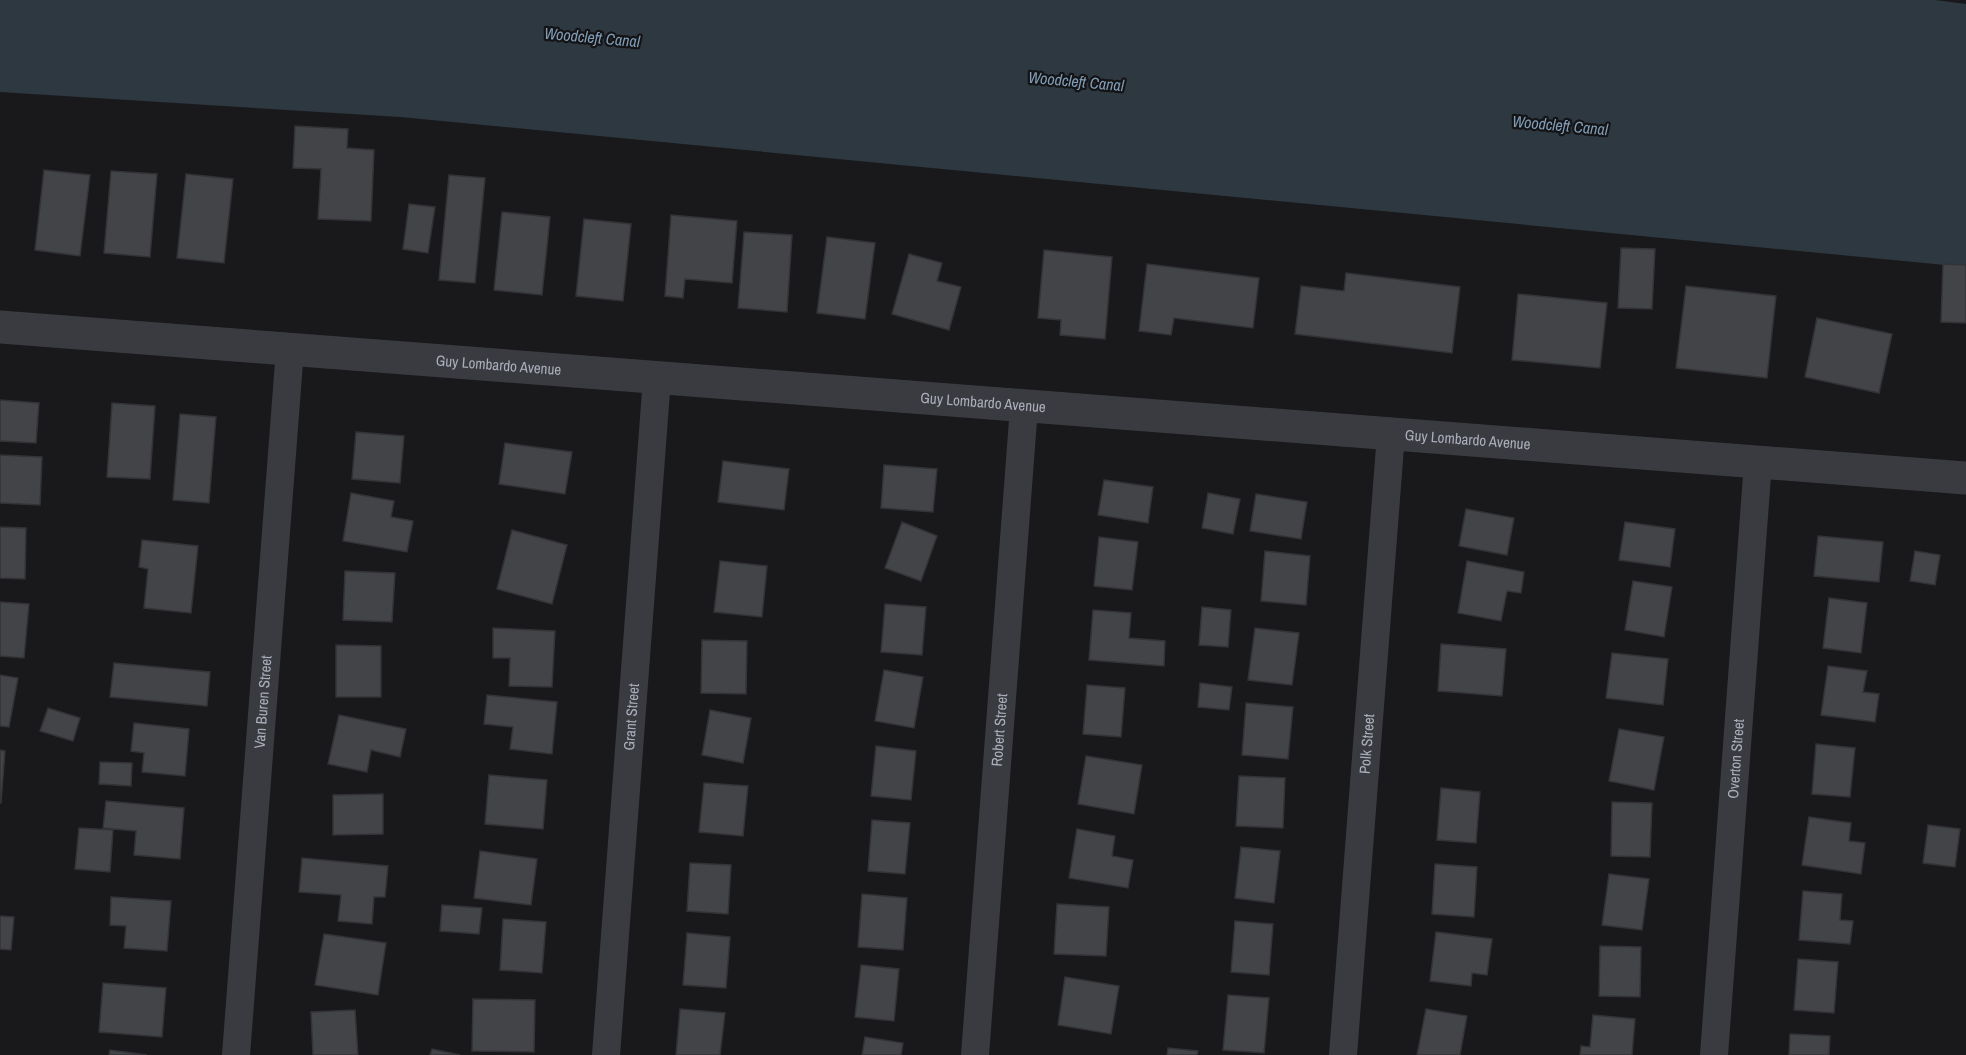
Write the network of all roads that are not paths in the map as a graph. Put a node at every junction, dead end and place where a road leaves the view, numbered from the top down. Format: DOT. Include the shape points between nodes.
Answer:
graph roads {
  1 [pos="0,327"];
  2 [pos="290,349"];
  3 [pos="657,378"];
  4 [pos="1024,407"];
  5 [pos="1391,434"];
  6 [pos="1758,462"];
  7 [pos="1966,478"];
  8 [pos="236,1055"];
  9 [pos="606,1055"];
  10 [pos="975,1055"];
  11 [pos="1343,1055"];
  12 [pos="1714,1055"];
  1 -- 2 [label="street, Guy Lombardo Avenue"];
  2 -- 3 [label="street, Guy Lombardo Avenue"];
  2 -- 8 [label="street, Van Buren Street"];
  3 -- 4 [label="street, Guy Lombardo Avenue"];
  3 -- 9 [label="street, Grant Street"];
  4 -- 5 [label="street, Guy Lombardo Avenue"];
  4 -- 10 [label="street, Robert Street"];
  5 -- 6 [label="street, Guy Lombardo Avenue"];
  5 -- 11 [label="street, Polk Street"];
  6 -- 7 [label="street, Guy Lombardo Avenue"];
  6 -- 12 [label="street, Overton Street"];
}
